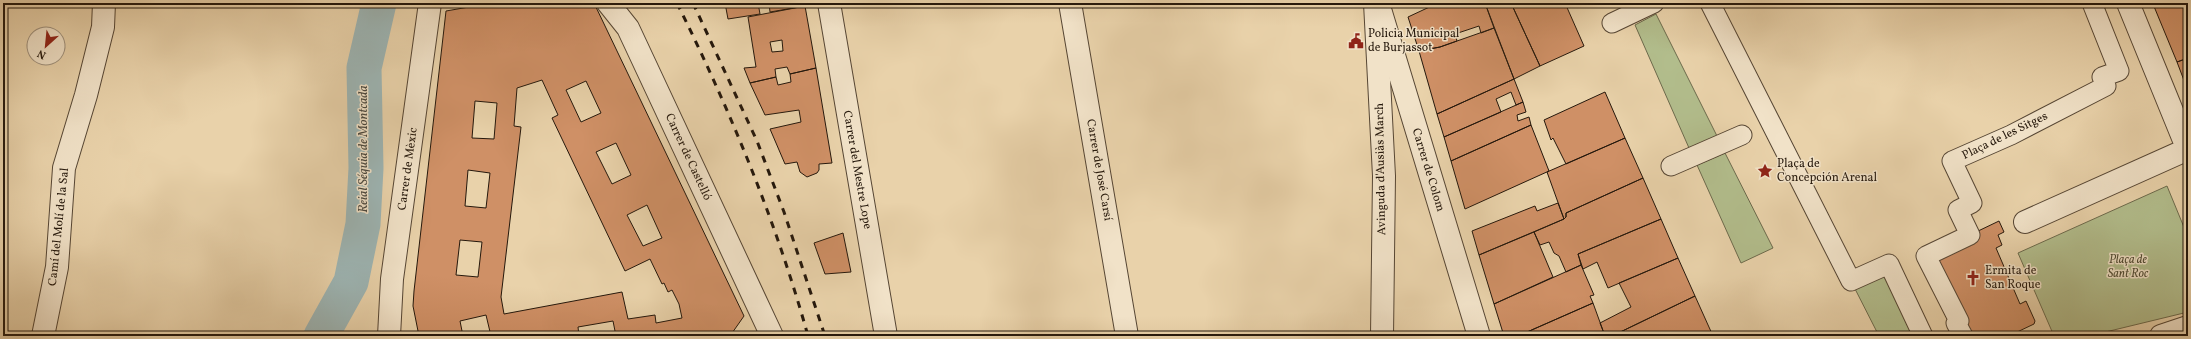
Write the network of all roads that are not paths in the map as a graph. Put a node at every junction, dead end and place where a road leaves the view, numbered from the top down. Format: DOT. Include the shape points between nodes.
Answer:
graph roads {
  1 [pos="104,3"];
  2 [pos="430,3"];
  3 [pos="608,3"];
  4 [pos="829,3"];
  5 [pos="1070,3"];
  6 [pos="1377,3"];
  7 [pos="1654,3"];
  8 [pos="1710,3"];
  9 [pos="2092,3"];
  10 [pos="2128,3"];
  11 [pos="1612,23"];
  12 [pos="1742,135"];
  13 [pos="2188,150"];
  14 [pos="1671,166"];
  15 [pos="2024,222"];
  16 [pos="760,326"];
  17 [pos="2188,327"];
  18 [pos="43,336"];
  19 [pos="389,336"];
  20 [pos="772,336"];
  21 [pos="886,336"];
  22 [pos="1127,336"];
  23 [pos="1382,336"];
  24 [pos="1479,336"];
  25 [pos="1923,336"];
  26 [pos="1963,336"];
  27 [pos="2161,336"];
  1 -- 18 [label="street, Camí del Molí de la Sal" via="103,27 64,168 57,267"];
  2 -- 19 [label="street, Carrer de Mèxic" via="392,279"];
  3 -- 16 [label="street, Carrer de Castelló" via="628,28"];
  4 -- 21 [label="street, Carrer del Mestre Lope"];
  5 -- 22 [label="street, Carrer de José Carsí"];
  6 -- 23 [label="street, Avinguda d'Ausiàs March" via="1384,176"];
  6 -- 24 [label="street, Carrer de Colom"];
  7 -- 11 [label="street"];
  8 -- 25 [label="street" via="1851,281 1889,264"];
  9 -- 26 [label="street, Plaça de les Sitges" via="2119,71 2102,77 2106,86 1952,161 1972,203 1958,210 1970,235 1926,256 1959,321 1956,323"];
  10 -- 13 [label="street"];
  12 -- 14 [label="street"];
  13 -- 15 [label="street"];
  16 -- 20 [label="street, Carrer de Castelló"];
  17 -- 27 [label="street"];
}
